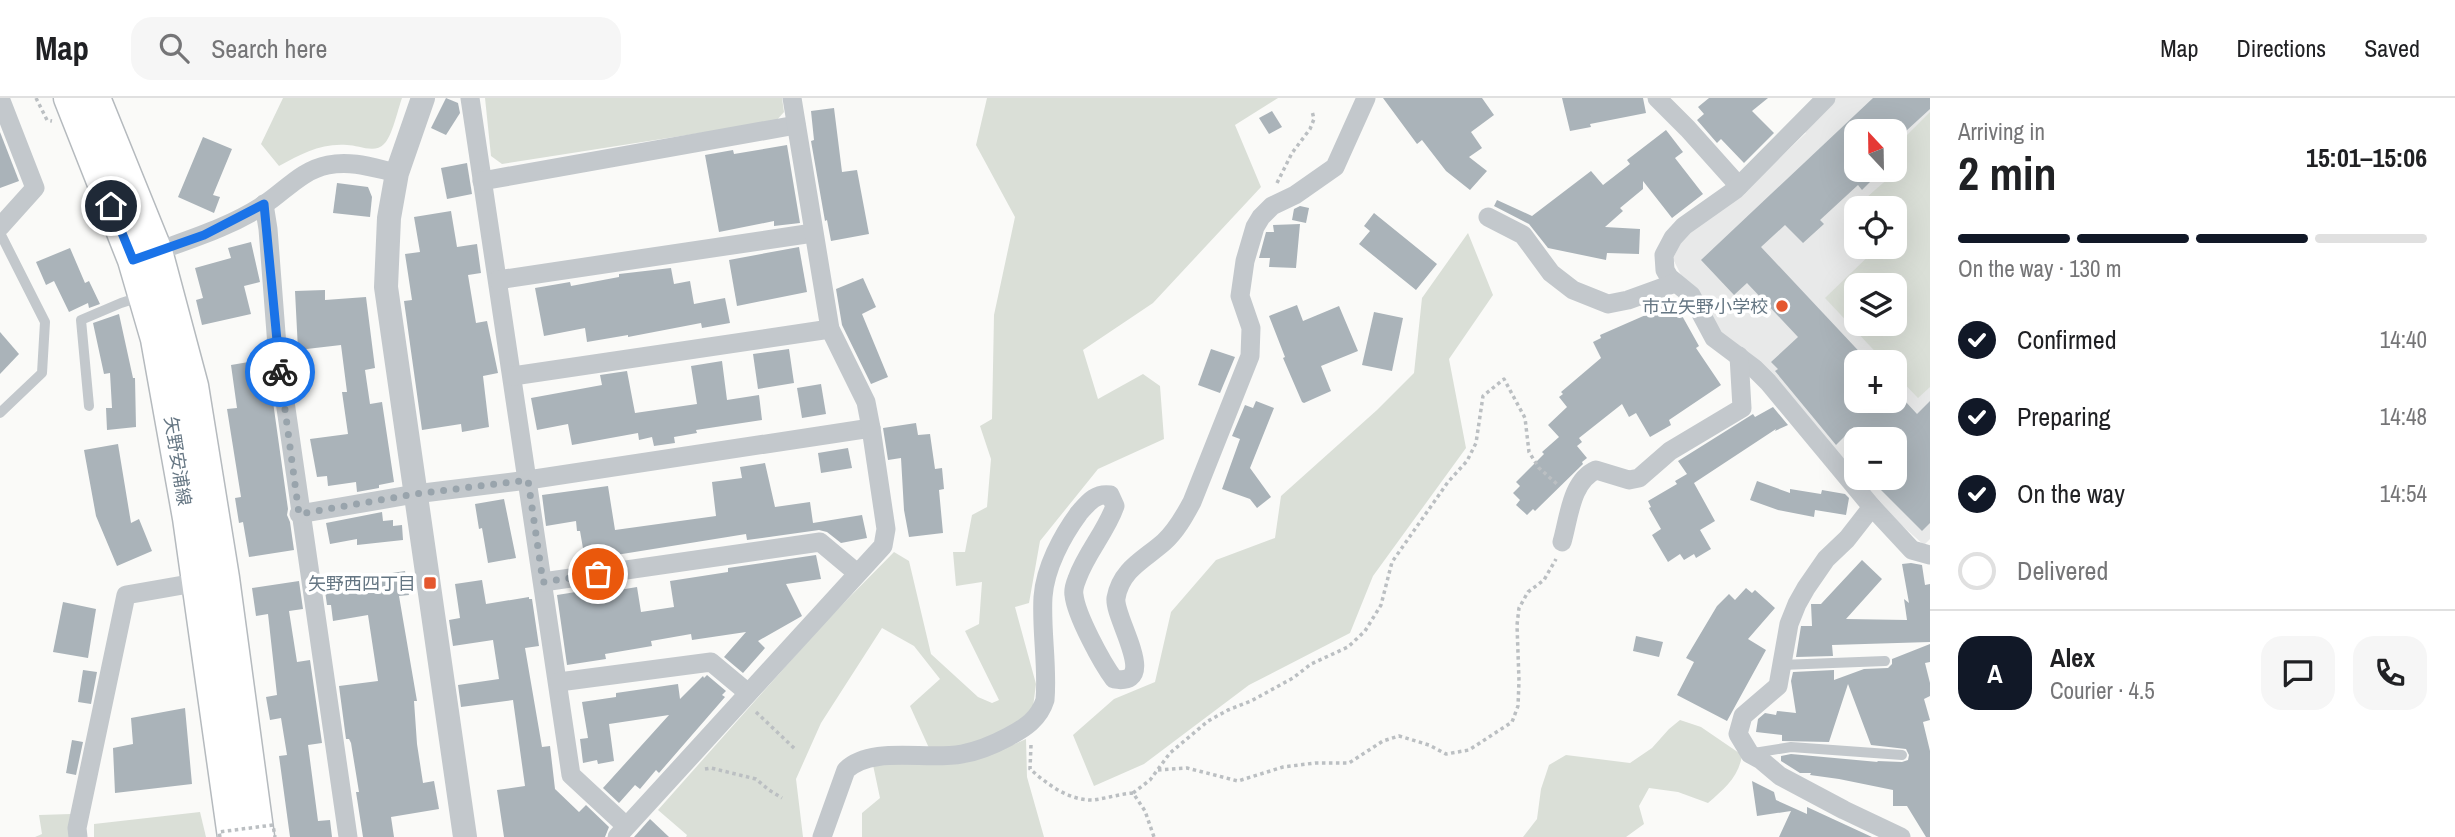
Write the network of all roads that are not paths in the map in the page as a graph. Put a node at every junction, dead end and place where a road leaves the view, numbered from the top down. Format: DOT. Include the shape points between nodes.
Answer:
graph roads {
  1 [pos="0,98"];
  2 [pos="95,98"];
  3 [pos="424,98"];
  4 [pos="470,98"];
  5 [pos="792,98"];
  6 [pos="1366,98"];
  7 [pos="1658,98"];
  8 [pos="1826,98"];
  9 [pos="63,110"];
  10 [pos="796,125"];
  11 [pos="397,173"];
  12 [pos="482,181"];
  13 [pos="1739,186"];
  14 [pos="264,204"];
  15 [pos="1489,217"];
  16 [pos="0,227"];
  17 [pos="0,233"];
  18 [pos="813,233"];
  19 [pos="145,256"];
  20 [pos="498,280"];
  21 [pos="1675,283"];
  22 [pos="145,296"];
  23 [pos="830,329"];
  24 [pos="1738,356"];
  25 [pos="513,376"];
  26 [pos="89,406"];
  27 [pos="0,413"];
  28 [pos="871,428"];
  29 [pos="528,480"];
  30 [pos="415,494"];
  31 [pos="1872,507"];
  32 [pos="299,514"];
  33 [pos="1562,542"];
  34 [pos="1930,555"];
  35 [pos="857,573"];
  36 [pos="210,580"];
  37 [pos="543,582"];
  38 [pos="1885,661"];
  39 [pos="1780,666"];
  40 [pos="559,682"];
  41 [pos="744,696"];
  42 [pos="1750,754"];
  43 [pos="1902,755"];
  44 [pos="621,832"];
  45 [pos="78,837"];
  46 [pos="233,837"];
  47 [pos="259,837"];
  48 [pos="348,837"];
  49 [pos="466,837"];
  50 [pos="822,837"];
  51 [pos="1901,837"];
  1 -- 16 [label="street" via="36,188"];
  2 -- 19 [label="main road, 矢野安浦線"];
  3 -- 11 [label="street"];
  4 -- 12 [label="street"];
  5 -- 10 [label="street"];
  6 -- 50 [label="street" via="1335,167 1272,206 1255,227 1240,296 1251,328 1250,356 1192,502 1165,541 1127,573 1117,595 1116,605 1136,661 1131,678 1114,679 1106,669 1073,592 1115,506 1110,495 1101,494 1069,527 1048,573 1043,596 1045,700 1032,723 989,748 961,755 901,755 854,762 846,770"];
  7 -- 13 [label="street"];
  8 -- 13 [label="street"];
  9 -- 19 [label="main road, 矢野安浦線"];
  10 -- 12 [label="street"];
  10 -- 18 [label="street"];
  11 -- 14 [label="street" via="352,163 326,165 297,178"];
  11 -- 30 [label="street" via="389,218 386,286"];
  12 -- 20 [label="street"];
  13 -- 21 [label="street" via="1684,226 1667,247 1665,270"];
  14 -- 19 [label="street" via="204,235"];
  14 -- 32 [label="street"];
  15 -- 21 [label="street" via="1523,235 1551,273 1573,290 1608,304"];
  17 -- 27 [label="lane" via="45,322 42,373"];
  18 -- 20 [label="street"];
  18 -- 23 [label="street"];
  19 -- 22 [label="main road, 矢野安浦線"];
  19 -- 36 [label="main road, 矢野安浦線" via="193,386"];
  20 -- 25 [label="street"];
  21 -- 24 [label="street" via="1691,295 1714,338"];
  22 -- 26 [label="lane" via="81,320"];
  22 -- 36 [label="main road, 矢野安浦線"];
  23 -- 25 [label="street"];
  23 -- 28 [label="street" via="866,402"];
  24 -- 31 [label="street" via="1768,382"];
  24 -- 33 [label="street" via="1742,408 1670,451 1639,478 1629,480 1596,470 1586,474 1575,494"];
  25 -- 29 [label="street"];
  28 -- 29 [label="street"];
  28 -- 35 [label="street" via="886,529 883,546"];
  29 -- 30 [label="street"];
  29 -- 37 [label="street"];
  30 -- 32 [label="street"];
  30 -- 49 [label="street"];
  31 -- 34 [label="street" via="1912,550"];
  31 -- 39 [label="street" via="1826,559 1797,604"];
  32 -- 48 [label="street"];
  35 -- 37 [label="street" via="820,541"];
  35 -- 41 [label="street"];
  36 -- 45 [label="street" via="126,595 76,828"];
  36 -- 46 [label="main road, 矢野安浦線"];
  36 -- 47 [label="main road, 矢野安浦線"];
  37 -- 40 [label="street"];
  38 -- 39 [label="lane"];
  39 -- 42 [label="street" via="1778,686 1743,716 1738,734"];
  40 -- 41 [label="street" via="711,662"];
  40 -- 44 [label="street" via="571,775"];
  41 -- 44 [label="street"];
  42 -- 43 [label="lane" via="1791,747"];
  42 -- 51 [label="street" via="1780,776"];
}
